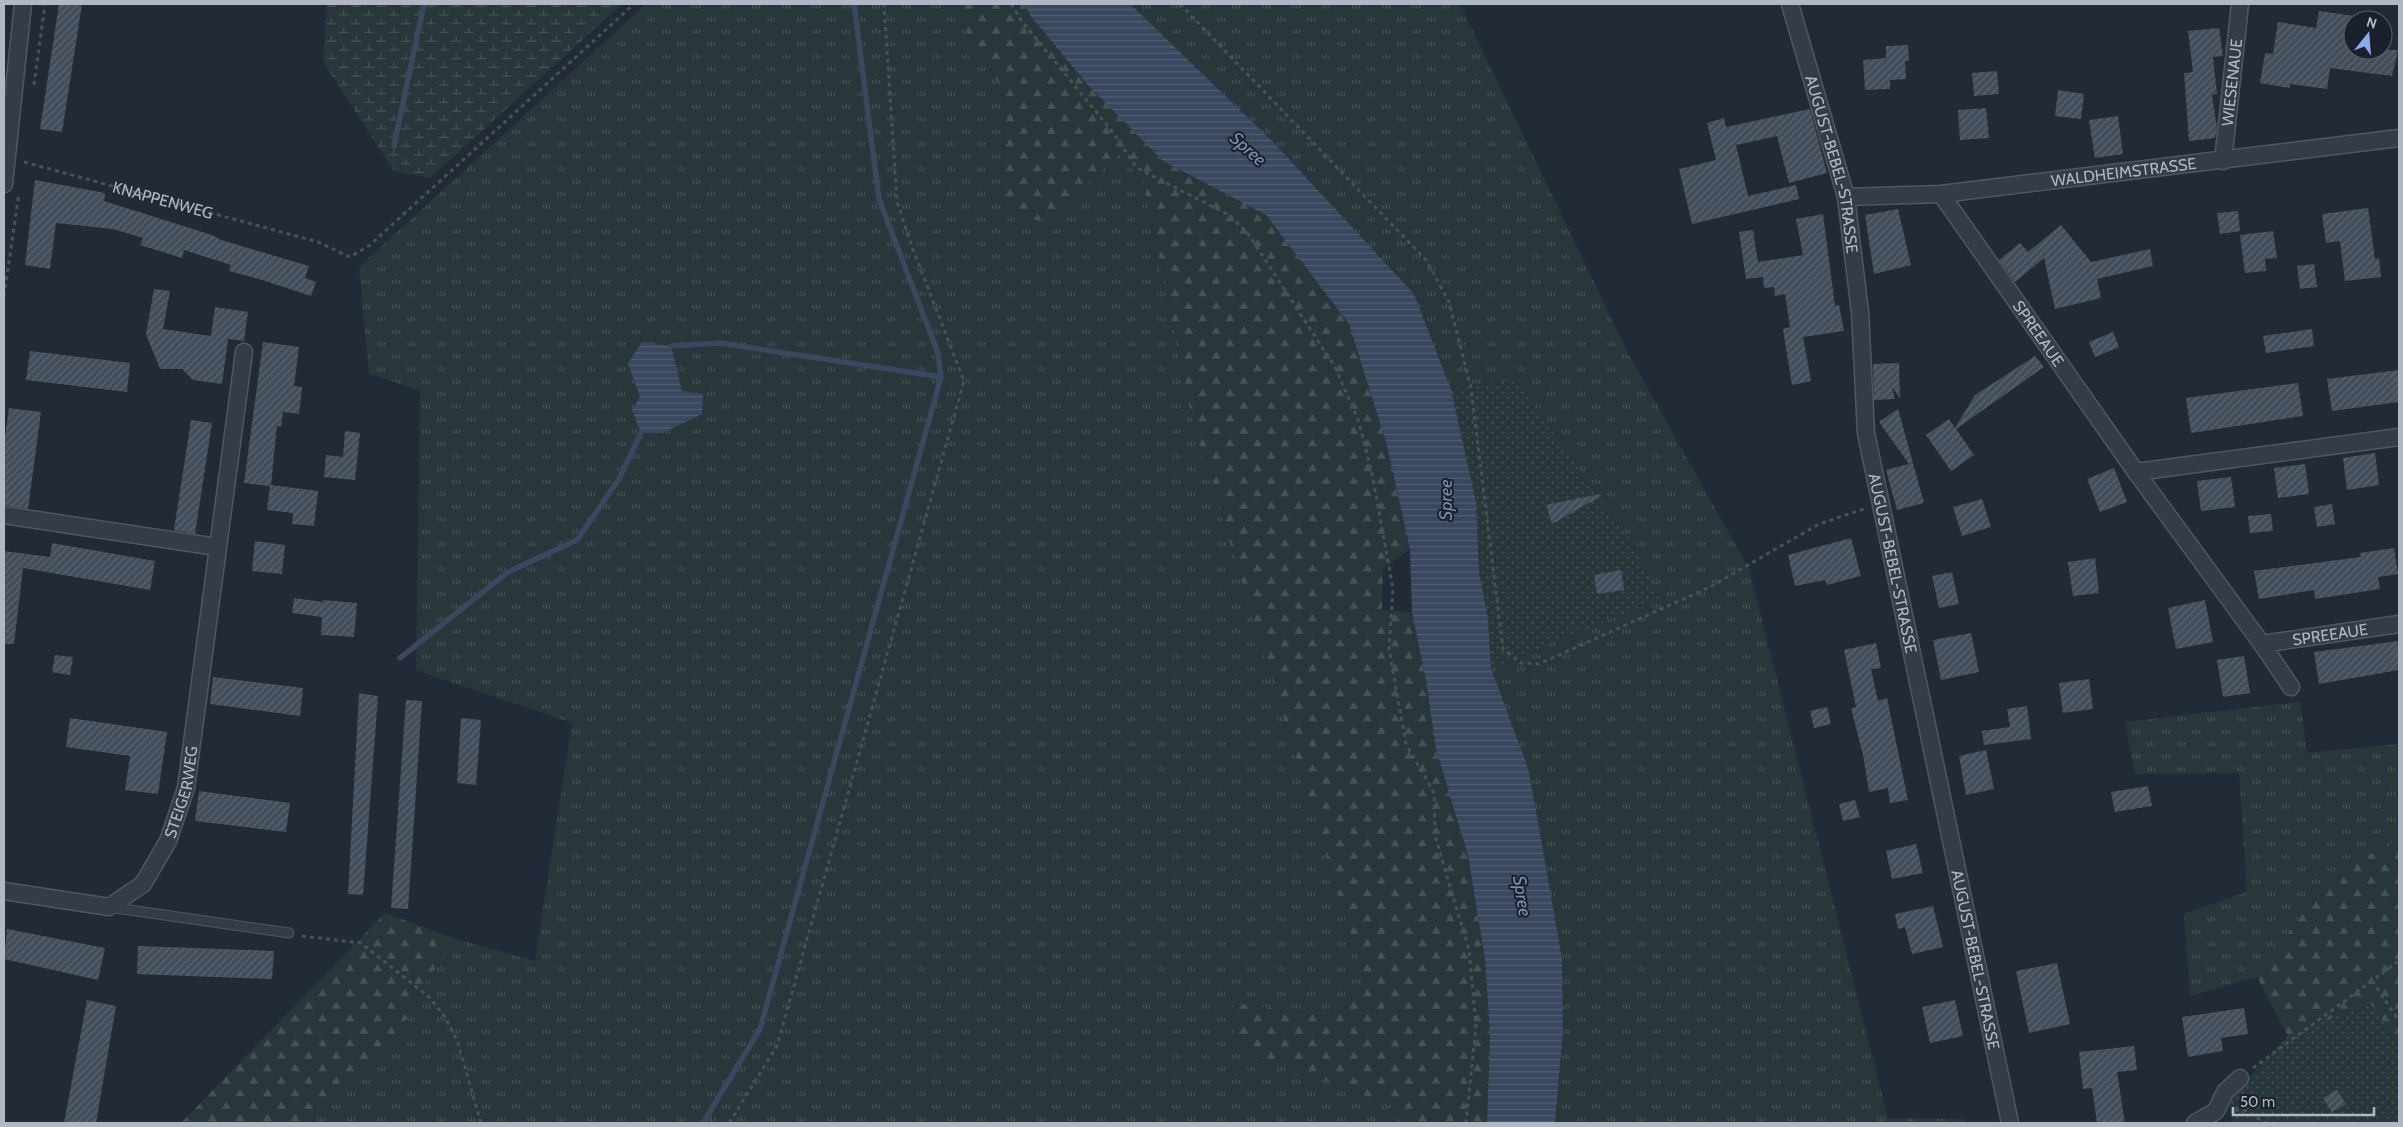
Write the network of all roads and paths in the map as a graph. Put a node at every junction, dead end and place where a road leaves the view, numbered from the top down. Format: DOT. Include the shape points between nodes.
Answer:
graph roads {
  1 [pos="23,4"];
  2 [pos="634,4"];
  3 [pos="884,4"];
  4 [pos="1011,4"];
  5 [pos="1180,4"];
  6 [pos="1790,4"];
  7 [pos="2240,4"];
  8 [pos="2399,138"];
  9 [pos="6,157"];
  10 [pos="2223,161"];
  11 [pos="4,184"];
  12 [pos="1941,194"];
  13 [pos="1846,197"];
  14 [pos="244,352"];
  15 [pos="2399,437"];
  16 [pos="2136,472"];
  17 [pos="1879,505"];
  18 [pos="4,515"];
  19 [pos="217,547"];
  20 [pos="2399,624"];
  21 [pos="2262,644"];
  22 [pos="2291,687"];
  23 [pos="4,891"];
  24 [pos="109,907"];
  25 [pos="289,933"];
  26 [pos="2399,961"];
  27 [pos="2372,981"];
  28 [pos="2399,1021"];
  29 [pos="2240,1078"];
  30 [pos="2216,1110"];
  31 [pos="481,1123"];
  32 [pos="729,1123"];
  33 [pos="1466,1123"];
  34 [pos="2010,1123"];
  35 [pos="2196,1123"];
  36 [pos="2266,1123"];
  1 -- 9 [label="street"];
  2 -- 9 [label="path, KNAPPENWEG" via="370,245 350,257 318,242"];
  3 -- 32 [label="path" via="897,202 964,380 777,1046"];
  4 -- 33 [label="path" via="1111,130 1137,168 1230,215 1249,235 1336,367 1360,422 1393,589 1389,650 1406,744 1434,793 1435,836 1469,950 1476,1025"];
  5 -- 17 [label="path" via="1426,260 1449,302 1471,388 1503,649 1521,663 1539,664 1710,587 1819,524"];
  6 -- 13 [label="street, AUGUST-BEBEL-STRASSE"];
  7 -- 10 [label="street, WIESENAUE"];
  8 -- 10 [label="street, WALDHEIMSTRASSE"];
  9 -- 11 [label="street"];
  10 -- 12 [label="street, WALDHEIMSTRASSE"];
  12 -- 13 [label="street, WALDHEIMSTRASSE"];
  12 -- 16 [label="street, SPREEAUE"];
  13 -- 17 [label="street, AUGUST-BEBEL-STRASSE" via="1860,312 1866,433"];
  14 -- 19 [label="street, STEIGERWEG"];
  15 -- 16 [label="street"];
  16 -- 21 [label="street, SPREEAUE"];
  17 -- 34 [label="street, AUGUST-BEBEL-STRASSE"];
  18 -- 19 [label="street"];
  19 -- 24 [label="street, STEIGERWEG" via="186,788 168,841 143,884"];
  20 -- 21 [label="street, SPREEAUE"];
  21 -- 22 [label="street, SPREEAUE"];
  23 -- 24 [label="street"];
  24 -- 25 [label="lane"];
  25 -- 31 [label="path" via="361,943 429,997 457,1040"];
  26 -- 27 [label="path"];
  27 -- 28 [label="path"];
  27 -- 29 [label="path"];
  29 -- 30 [label="street" via="2225,1092"];
  30 -- 35 [label="street"];
  30 -- 36 [label="path" via="2244,1110"];
}
